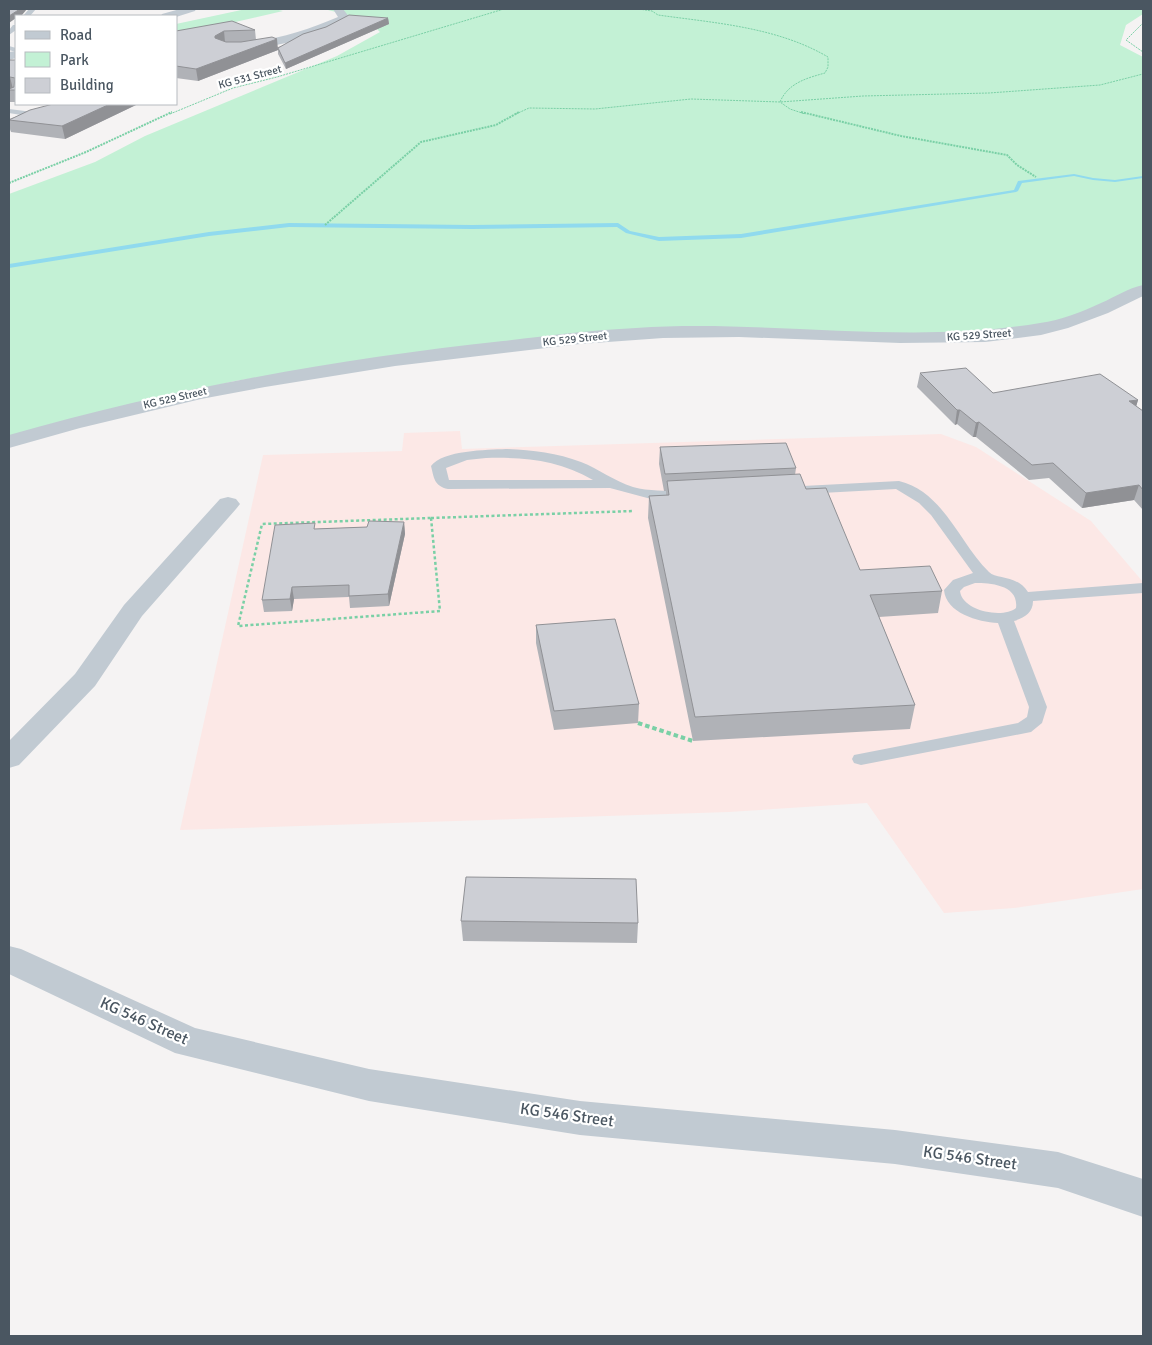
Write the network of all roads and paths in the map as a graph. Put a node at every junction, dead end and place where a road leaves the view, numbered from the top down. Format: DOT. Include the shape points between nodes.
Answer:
graph roads {
  1 [pos="191,9"];
  2 [pos="338,9"];
  3 [pos="504,9"];
  4 [pos="639,9"];
  5 [pos="170,15"];
  6 [pos="1143,23"];
  7 [pos="224,48"];
  8 [pos="1143,52"];
  9 [pos="1143,74"];
  10 [pos="780,102"];
  11 [pos="9,106"];
  12 [pos="29,108"];
  13 [pos="9,111"];
  14 [pos="9,128"];
  15 [pos="1036,176"];
  16 [pos="9,183"];
  17 [pos="325,225"];
  18 [pos="1143,290"];
  19 [pos="9,442"];
  20 [pos="611,484"];
  21 [pos="792,490"];
  22 [pos="695,495"];
  23 [pos="656,497"];
  24 [pos="228,504"];
  25 [pos="431,517"];
  26 [pos="986,578"];
  27 [pos="1143,588"];
  28 [pos="1024,597"];
  29 [pos="1004,618"];
  30 [pos="638,723"];
  31 [pos="693,741"];
  32 [pos="9,758"];
  33 [pos="861,759"];
  34 [pos="9,959"];
  35 [pos="1143,1198"];
  1 -- 5 [label="street"];
  2 -- 7 [label="street" via="345,18 307,35 258,46"];
  3 -- 16 [label="path, KG 531 Street" via="277,77 246,83 199,100"];
  4 -- 10 [label="path" via="803,43 828,57 825,73 794,84 783,93"];
  6 -- 8 [label="path" via="1126,40"];
  9 -- 10 [label="path" via="1100,85 1048,90"];
  10 -- 15 [label="path" via="820,118 1007,156"];
  10 -- 17 [label="path" via="691,99 595,109 530,108 496,125 421,142"];
  11 -- 12 [label="lane"];
  12 -- 13 [label="lane"];
  12 -- 14 [label="lane" via="33,114 27,121"];
  18 -- 19 [label="street, KG 529 Street" via="1070,322 999,335 872,338 685,331 430,354 176,397"];
  20 -- 20 [label="lane" via="575,464 541,455 467,455 438,466 442,482 448,485"];
  20 -- 23 [label="lane"];
  21 -- 26 [label="lane" via="899,486 924,500 936,512"];
  22 -- 23 [label="lane"];
  23 -- 25 [label="path" via="642,511"];
  24 -- 32 [label="street" via="132,611 85,680"];
  25 -- 25 [label="path" via="262,524 238,626 440,611"];
  26 -- 28 [label="lane" via="1009,584"];
  26 -- 29 [label="lane" via="963,580 952,591 953,597 957,604 975,615"];
  27 -- 28 [label="lane"];
  28 -- 29 [label="lane" via="1024,609"];
  29 -- 33 [label="lane" via="1038,708 1036,719 1024,728"];
  30 -- 31 [label="path"];
  34 -- 35 [label="street, KG 546 Street" via="188,1042 369,1084 580,1118 895,1147 1058,1170"];
}
